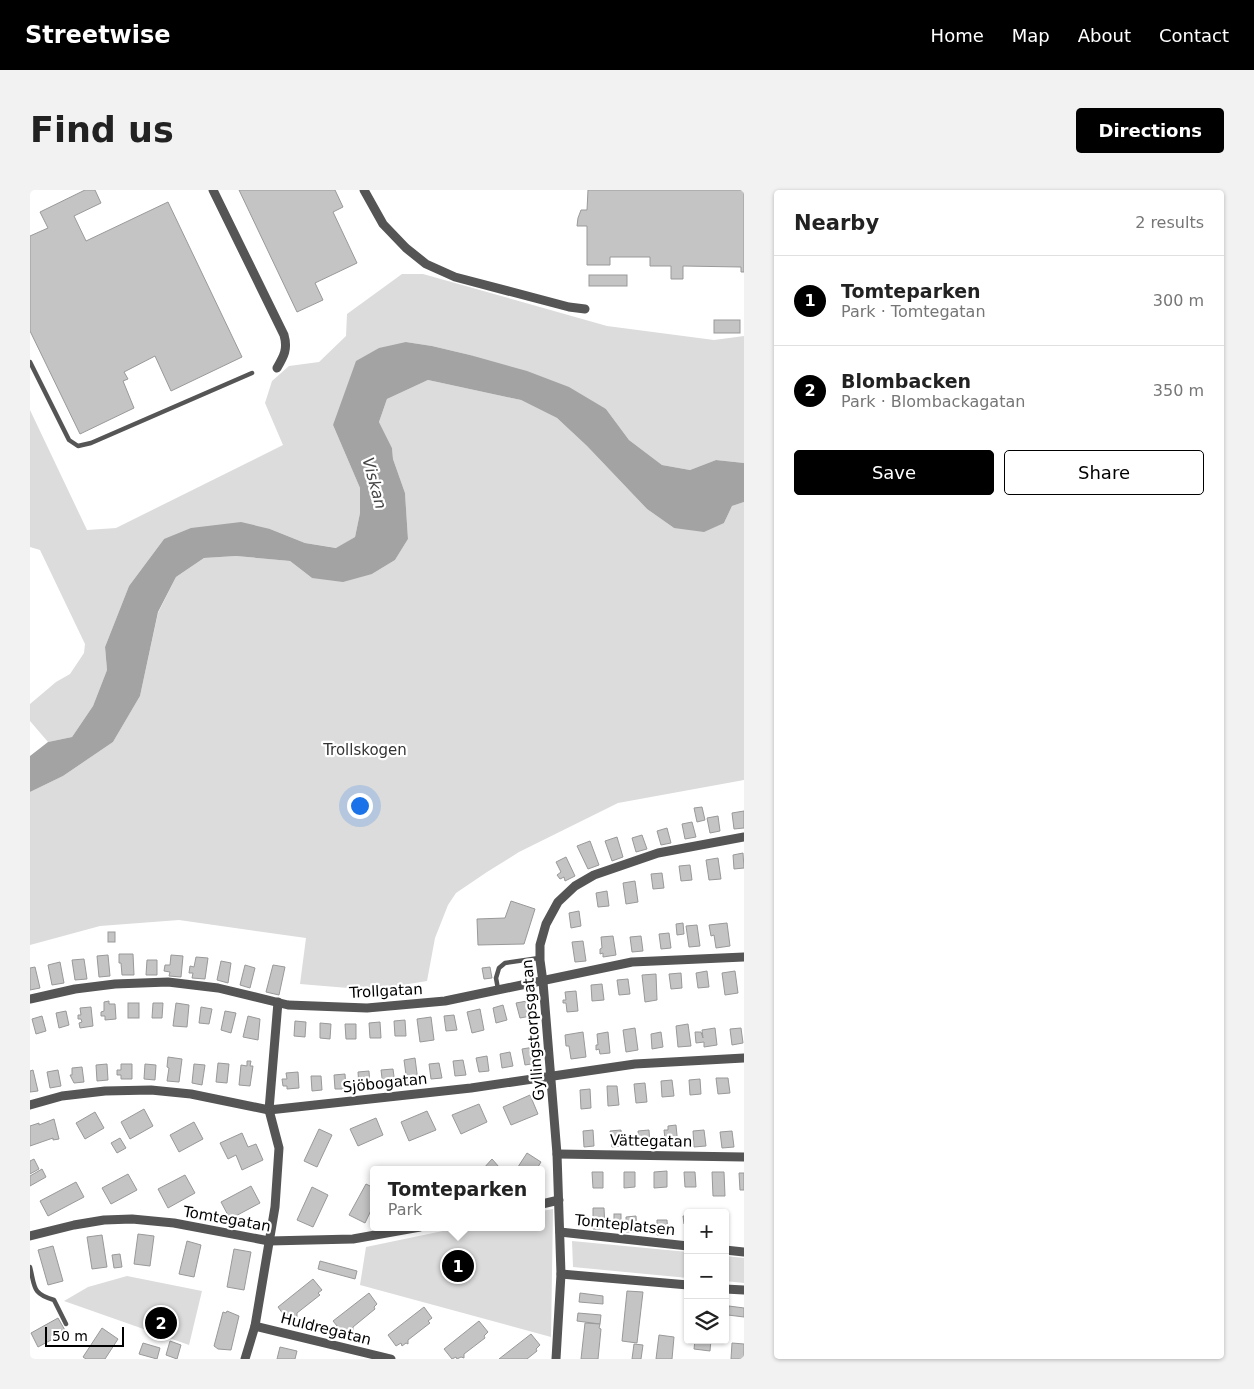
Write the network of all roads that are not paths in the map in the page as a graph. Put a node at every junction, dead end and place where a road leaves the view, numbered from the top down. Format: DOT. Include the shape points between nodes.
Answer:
graph roads {
  1 [pos="214,190"];
  2 [pos="365,191"];
  3 [pos="585,309"];
  4 [pos="30,362"];
  5 [pos="277,368"];
  6 [pos="252,373"];
  7 [pos="744,836"];
  8 [pos="744,957"];
  9 [pos="540,958"];
  10 [pos="543,982"];
  11 [pos="498,990"];
  12 [pos="30,998"];
  13 [pos="278,1002"];
  14 [pos="744,1058"];
  15 [pos="552,1075"];
  16 [pos="30,1105"];
  17 [pos="269,1110"];
  18 [pos="557,1154"];
  19 [pos="744,1157"];
  20 [pos="559,1200"];
  21 [pos="545,1203"];
  22 [pos="398,1231"];
  23 [pos="560,1232"];
  24 [pos="30,1236"];
  25 [pos="269,1241"];
  26 [pos="684,1246"];
  27 [pos="729,1250"];
  28 [pos="744,1252"];
  29 [pos="30,1267"];
  30 [pos="561,1274"];
  31 [pos="684,1285"];
  32 [pos="729,1289"];
  33 [pos="744,1290"];
  34 [pos="66,1324"];
  35 [pos="255,1326"];
  36 [pos="244,1359"];
  37 [pos="391,1359"];
  38 [pos="556,1359"];
  1 -- 5 [label="street" via="284,335 287,344 285,356"];
  2 -- 3 [label="street" via="383,224 426,264 455,277"];
  4 -- 6 [label="lane" via="70,440 78,446"];
  7 -- 9 [label="street, Gyllingstorpsgatan" via="658,853 594,875 575,886 558,902 546,924"];
  8 -- 10 [label="street, Trollgatan" via="632,962"];
  9 -- 10 [label="street, Gyllingstorpsgatan"];
  9 -- 11 [label="lane" via="505,963 499,968 496,978"];
  10 -- 11 [label="street, Trollgatan"];
  10 -- 15 [label="street, Gyllingstorpsgatan"];
  11 -- 13 [label="street, Trollgatan" via="446,1001 367,1008"];
  12 -- 13 [label="street, Trollgatan" via="115,984 168,982 218,988"];
  13 -- 17 [label="street"];
  14 -- 15 [label="street, Sjöbogatan" via="635,1064"];
  15 -- 17 [label="street, Sjöbogatan" via="472,1088"];
  15 -- 18 [label="street, Gyllingstorpsgatan"];
  16 -- 17 [label="street, Sjöbogatan" via="62,1096 151,1090 191,1094"];
  17 -- 25 [label="street" via="279,1148"];
  18 -- 19 [label="street, Vättegatan"];
  18 -- 20 [label="street, Gyllingstorpsgatan"];
  20 -- 21 [label="street"];
  20 -- 23 [label="street, Gyllingstorpsgatan"];
  22 -- 25 [label="street, Tomtegatan" via="353,1239"];
  23 -- 26 [label="street, Tomteplatsen"];
  23 -- 30 [label="street, Gyllingstorpsgatan"];
  24 -- 25 [label="street, Tomtegatan" via="81,1223 132,1219 174,1223"];
  25 -- 35 [label="street"];
  27 -- 28 [label="street"];
  29 -- 34 [label="lane" via="37,1292 54,1300"];
  30 -- 31 [label="street"];
  30 -- 38 [label="street, Gyllingstorpsgatan"];
  32 -- 33 [label="street"];
  35 -- 36 [label="street"];
  35 -- 37 [label="street, Huldregatan"];
}
